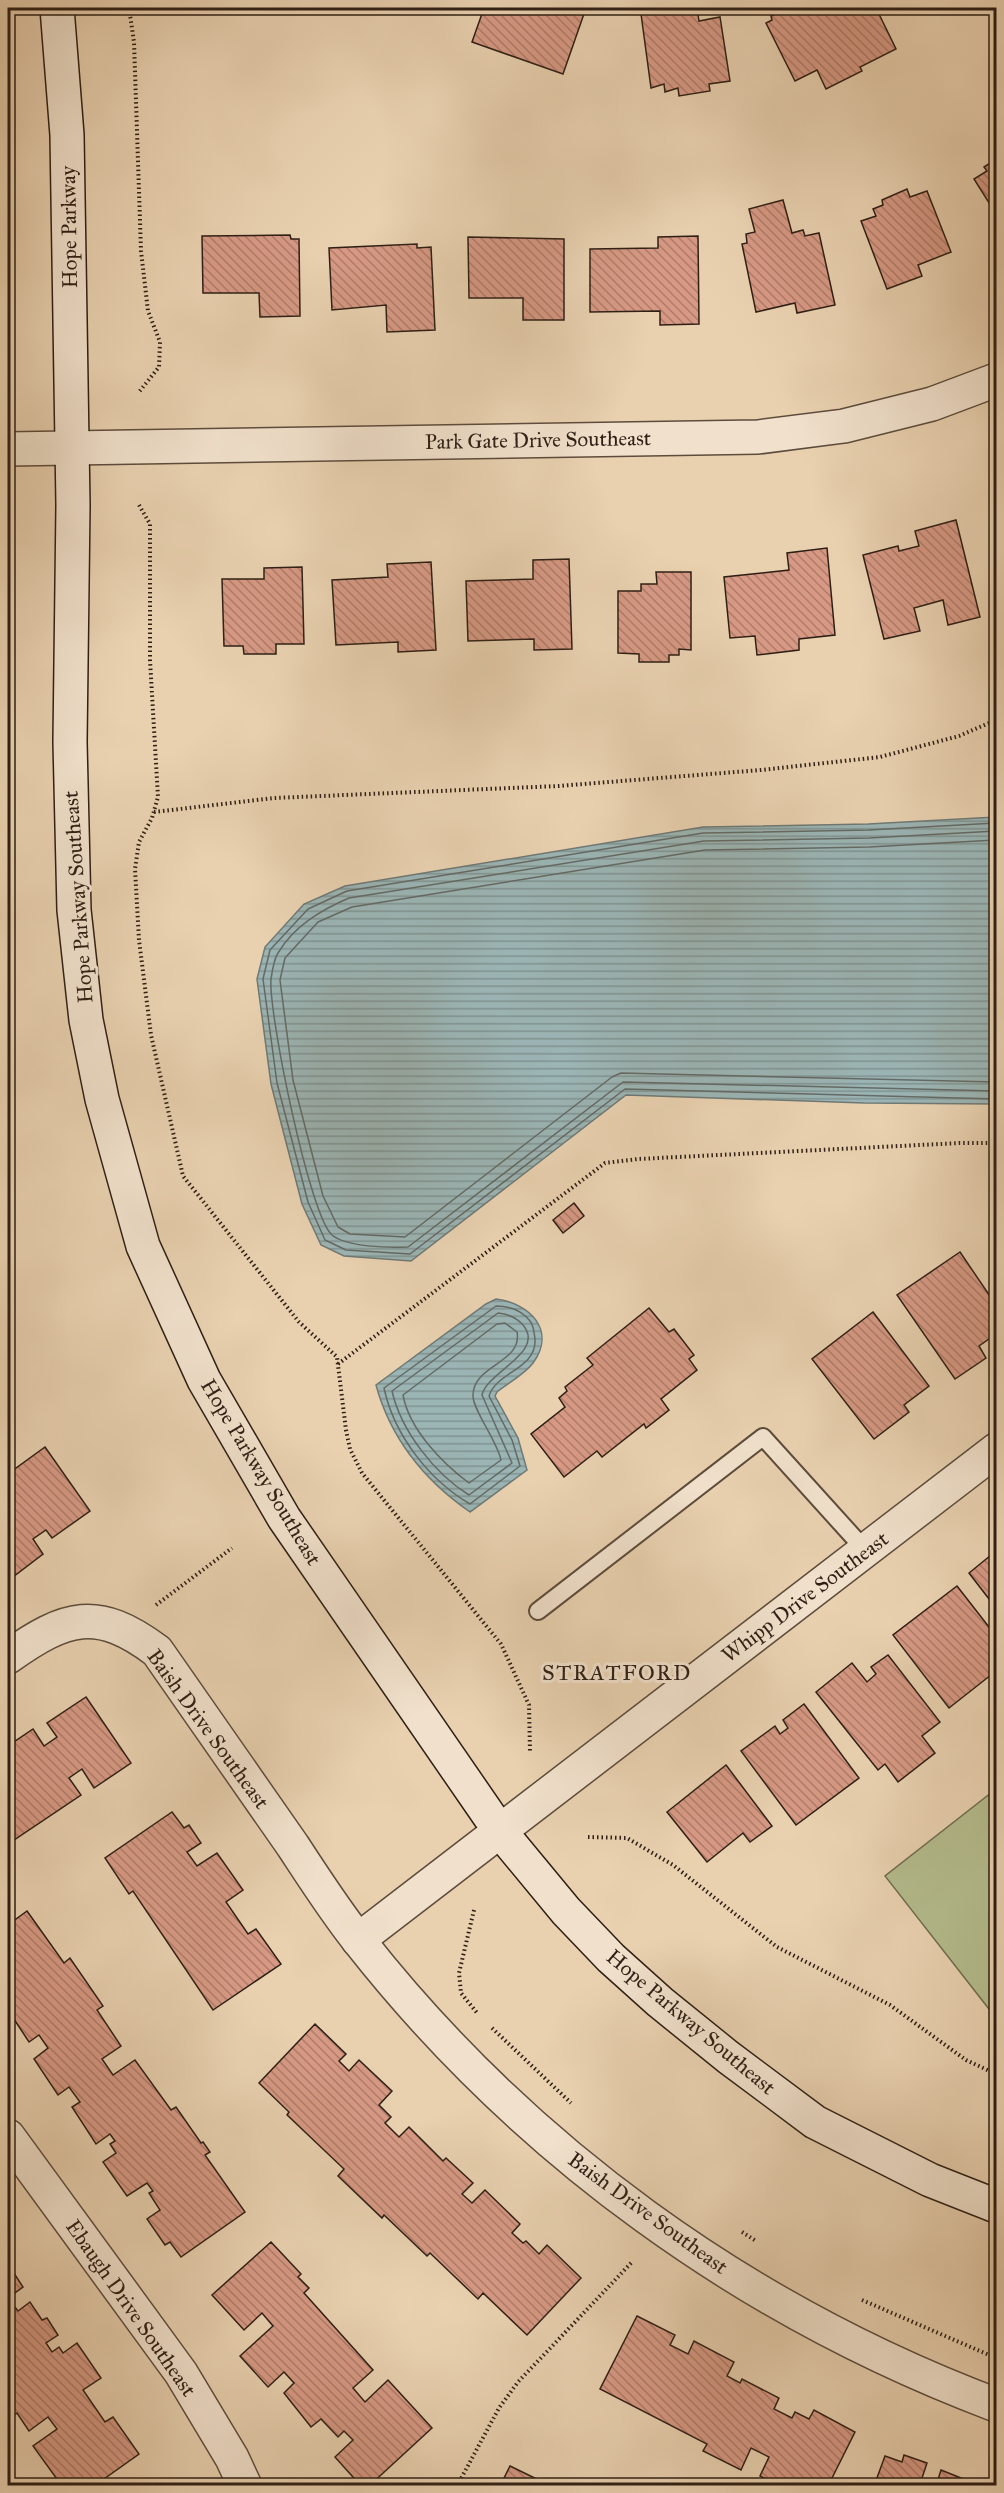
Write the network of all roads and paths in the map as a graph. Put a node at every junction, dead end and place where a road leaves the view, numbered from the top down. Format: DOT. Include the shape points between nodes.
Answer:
graph roads {
  1 [pos="57,8"];
  2 [pos="129,8"];
  3 [pos="996,380"];
  4 [pos="139,392"];
  5 [pos="71,447"];
  6 [pos="8,449"];
  7 [pos="139,505"];
  8 [pos="996,720"];
  9 [pos="154,812"];
  10 [pos="996,1143"];
  11 [pos="338,1364"];
  12 [pos="996,1450"];
  13 [pos="232,1548"];
  14 [pos="866,1551"];
  15 [pos="151,1608"];
  16 [pos="538,1611"];
  17 [pos="8,1657"];
  18 [pos="530,1752"];
  19 [pos="499,1830"];
  20 [pos="588,1837"];
  21 [pos="474,1910"];
  22 [pos="358,1940"];
  23 [pos="481,2018"];
  24 [pos="489,2026"];
  25 [pos="996,2074"];
  26 [pos="573,2105"];
  27 [pos="8,2136"];
  28 [pos="996,2206"];
  29 [pos="738,2229"];
  30 [pos="757,2241"];
  31 [pos="633,2261"];
  32 [pos="854,2296"];
  33 [pos="996,2358"];
  34 [pos="996,2405"];
  35 [pos="245,2486"];
  36 [pos="457,2486"];
  1 -- 5 [label="street, Hope Parkway" via="67,135"];
  2 -- 4 [label="path" via="134,42 141,251 148,311 160,342 159,367"];
  3 -- 5 [label="street, Park Gate Drive Southeast" via="932,404 844,426 758,437"];
  5 -- 6 [label="street, Park Gate Drive Southeast"];
  5 -- 19 [label="street, Hope Parkway Southeast" via="74,910 86,1020 102,1099 143,1246 204,1380 265,1487"];
  7 -- 9 [label="path" via="150,524 150,660 158,797"];
  8 -- 9 [label="path" via="959,736 880,757 844,761 558,786 274,798"];
  9 -- 11 [label="path" via="139,842 135,869 139,940 151,1035 183,1176 299,1322 337,1357"];
  10 -- 11 [label="path" via="604,1163"];
  11 -- 18 [label="path" via="350,1449 362,1473 501,1644 529,1705"];
  12 -- 14 [label="street, Whipp Drive Southeast"];
  13 -- 15 [label="path"];
  14 -- 16 [label="lane" via="764,1437"];
  14 -- 19 [label="street, Whipp Drive Southeast"];
  17 -- 22 [label="street, Baish Drive Southeast" via="44,1631 72,1622 102,1623 132,1632 157,1651"];
  19 -- 22 [label="street"];
  19 -- 28 [label="street, Hope Parkway Southeast" via="611,1958 728,2057 816,2122 930,2180"];
  20 -- 25 [label="path" via="627,1838 673,1865 777,1947 890,2005 966,2060"];
  21 -- 23 [label="path" via="459,1973 461,1993"];
  22 -- 34 [label="street, Baish Drive Southeast" via="441,2037 528,2122 622,2200 708,2262 810,2321 927,2379"];
  24 -- 26 [label="path"];
  27 -- 35 [label="street, Ebaugh Drive Southeast" via="181,2373"];
  29 -- 30 [label="path"];
  31 -- 36 [label="path" via="518,2382 499,2408"];
  32 -- 33 [label="path"];
}
